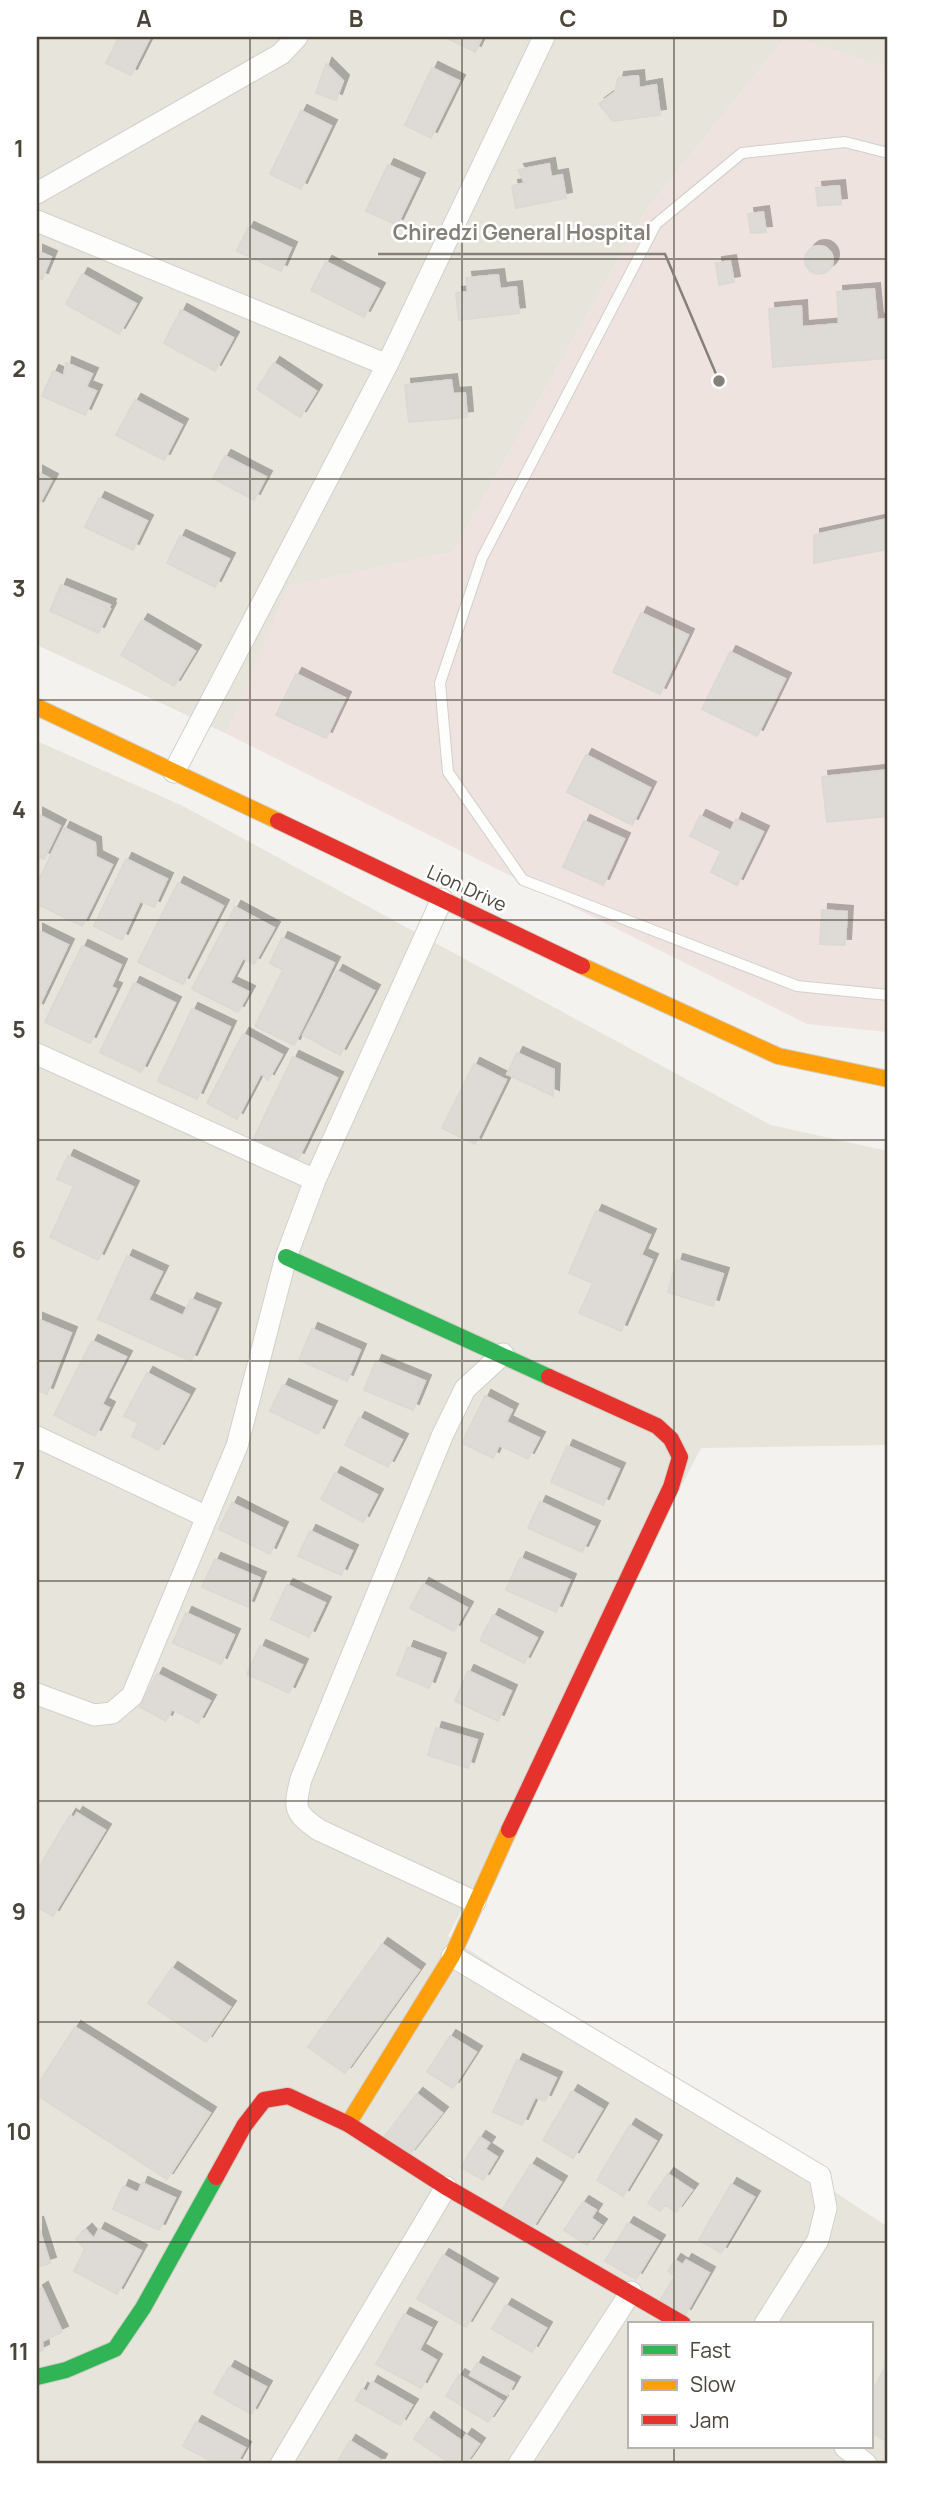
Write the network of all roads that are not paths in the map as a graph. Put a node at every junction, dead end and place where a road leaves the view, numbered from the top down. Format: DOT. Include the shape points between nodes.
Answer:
graph roads {
  1 [pos="297,37"];
  2 [pos="544,37"];
  3 [pos="888,153"];
  4 [pos="37,193"];
  5 [pos="37,221"];
  6 [pos="387,365"];
  7 [pos="37,707"];
  8 [pos="174,772"];
  9 [pos="442,899"];
  10 [pos="888,995"];
  11 [pos="37,1054"];
  12 [pos="888,1079"];
  13 [pos="314,1180"];
  14 [pos="286,1257"];
  15 [pos="503,1354"];
  16 [pos="37,1437"];
  17 [pos="207,1517"];
  18 [pos="37,1694"];
  19 [pos="475,1902"];
  20 [pos="452,1956"];
  21 [pos="348,2124"];
  22 [pos="446,2187"];
  23 [pos="631,2292"];
  24 [pos="680,2322"];
  25 [pos="766,2322"];
  26 [pos="37,2376"];
  27 [pos="846,2448"];
  28 [pos="281,2464"];
  29 [pos="519,2464"];
  30 [pos="866,2464"];
  1 -- 4 [label="street" via="281,54"];
  2 -- 6 [label="street"];
  3 -- 10 [label="lane" via="845,142 742,153 656,224 482,558 440,683 449,772 523,880 797,986"];
  5 -- 6 [label="street"];
  6 -- 8 [label="street"];
  7 -- 8 [label="street, Lion Drive"];
  8 -- 9 [label="street, Lion Drive"];
  9 -- 12 [label="street, Lion Drive" via="778,1056"];
  9 -- 13 [label="street"];
  11 -- 13 [label="street"];
  13 -- 14 [label="street"];
  14 -- 15 [label="street"];
  14 -- 17 [label="street" via="237,1446"];
  15 -- 19 [label="street" via="657,1426 671,1438 680,1457 671,1487"];
  15 -- 19 [label="street" via="465,1389 443,1434 306,1766 295,1803 302,1818 319,1830"];
  16 -- 17 [label="street"];
  17 -- 18 [label="street" via="131,1696 112,1713 94,1715"];
  19 -- 20 [label="street"];
  20 -- 21 [label="street"];
  20 -- 25 [label="street" via="820,2176 826,2208 818,2240"];
  21 -- 22 [label="street"];
  21 -- 26 [label="street" via="288,2096 264,2100 244,2126 143,2308 115,2349 66,2370"];
  22 -- 23 [label="street"];
  22 -- 28 [label="street"];
  23 -- 24 [label="street"];
  23 -- 29 [label="street"];
  27 -- 30 [label="street"];
}
